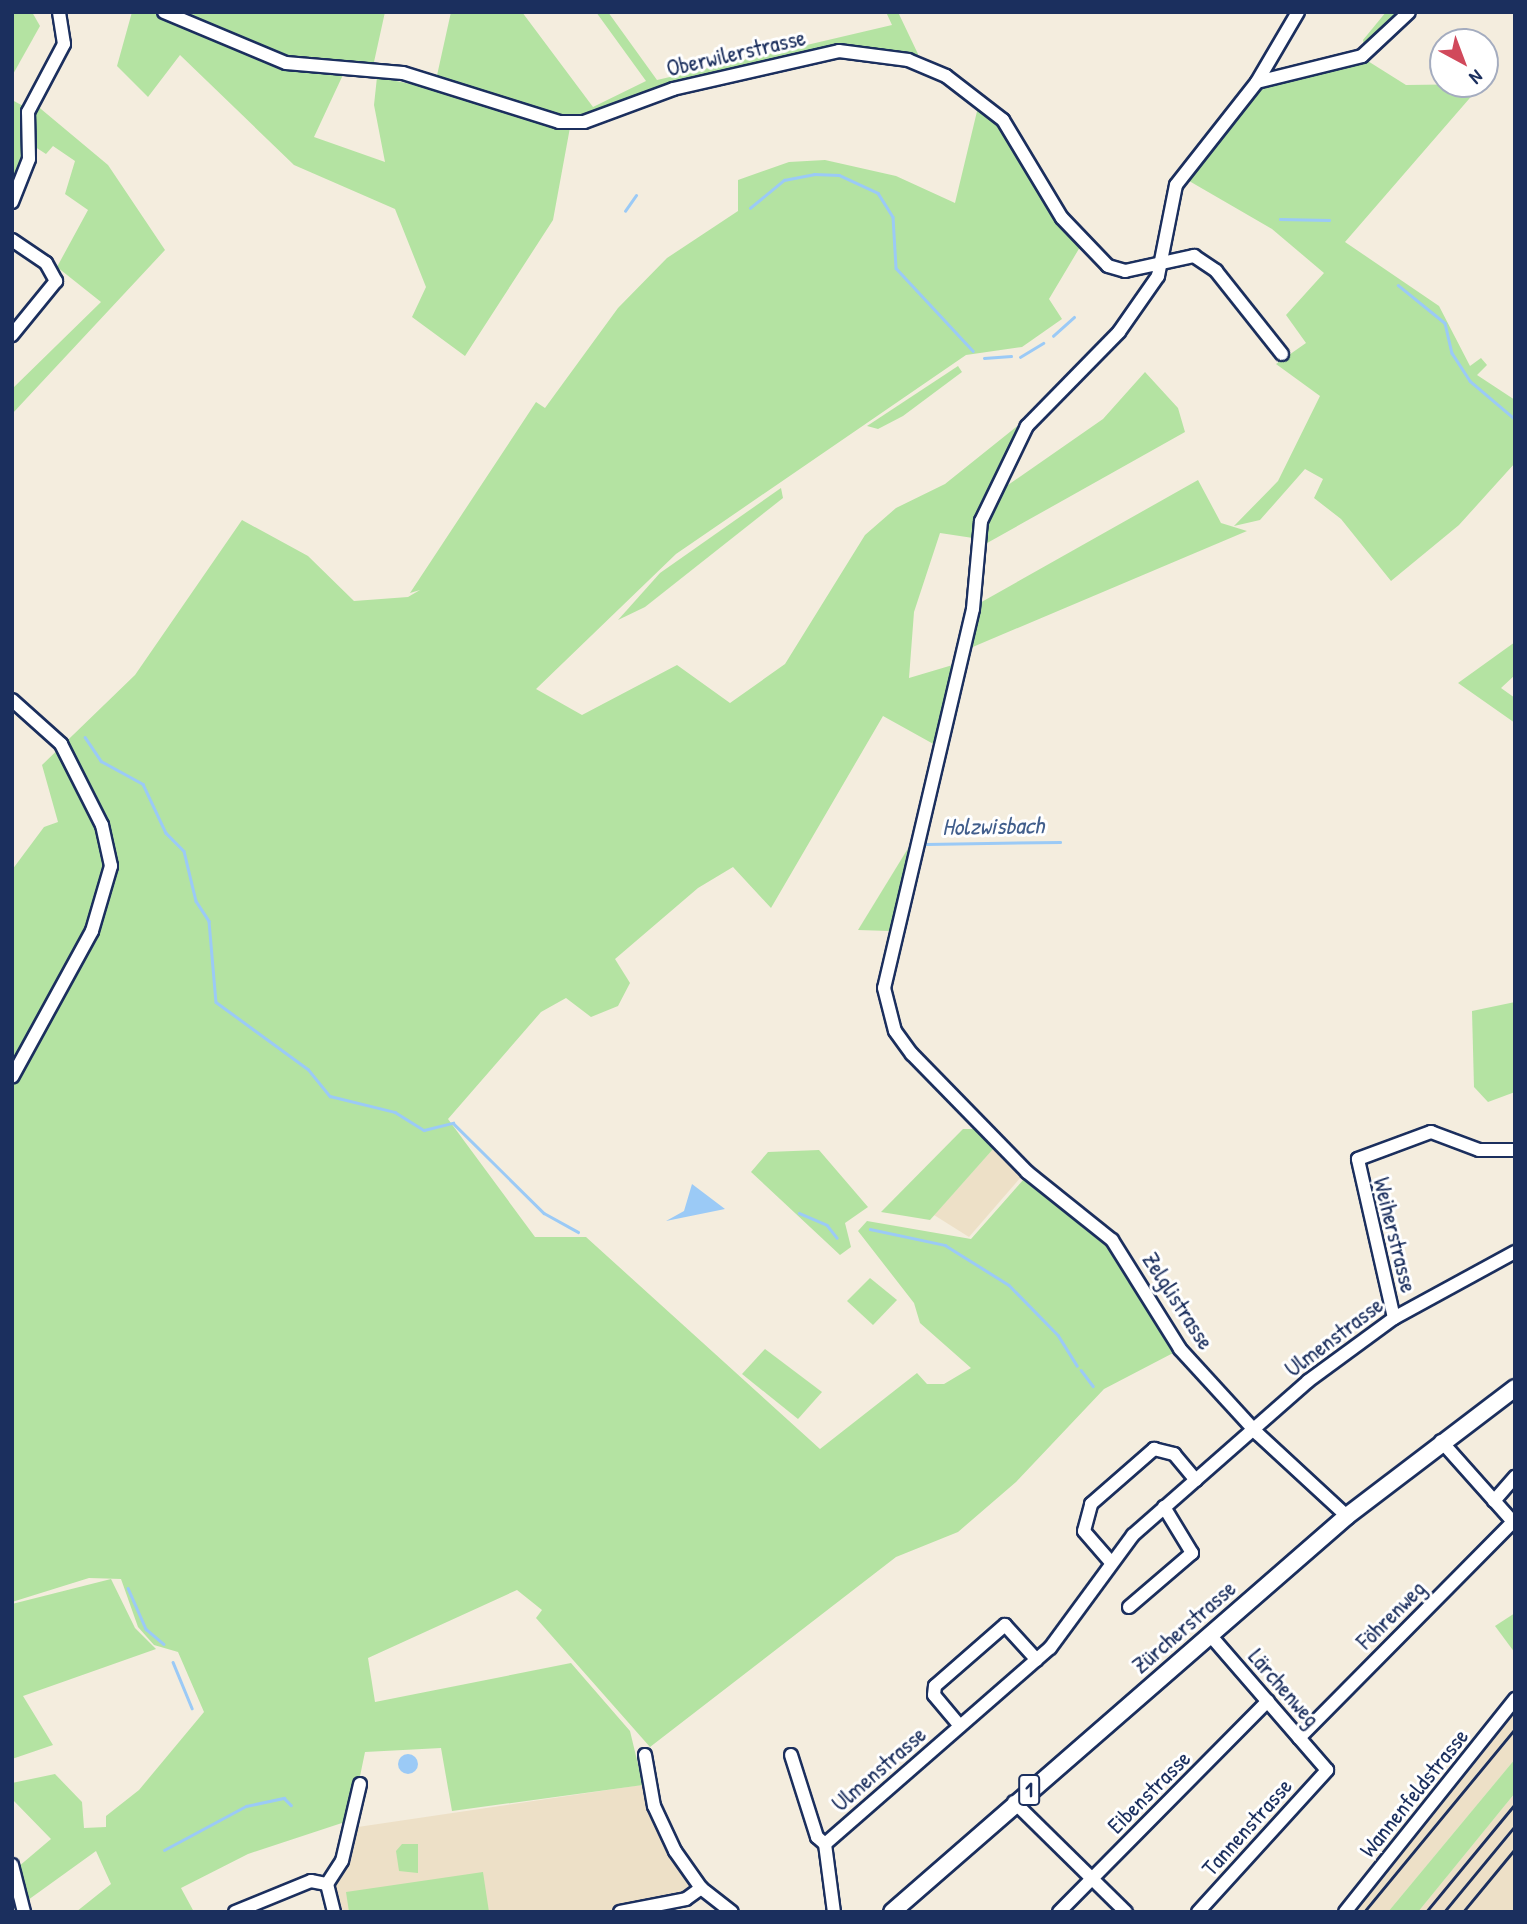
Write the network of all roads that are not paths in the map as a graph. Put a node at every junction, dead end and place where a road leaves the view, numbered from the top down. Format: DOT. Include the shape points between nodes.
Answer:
graph roads {
  1 [pos="59,12"];
  2 [pos="164,12"];
  3 [pos="1298,12"];
  4 [pos="1409,12"];
  5 [pos="1257,82"];
  6 [pos="12,202"];
  7 [pos="12,240"];
  8 [pos="1161,260"];
  9 [pos="12,335"];
  10 [pos="1282,354"];
  11 [pos="12,700"];
  12 [pos="12,1077"];
  13 [pos="1515,1150"];
  14 [pos="1515,1252"];
  15 [pos="1394,1318"];
  16 [pos="1515,1388"];
  17 [pos="1254,1429"];
  18 [pos="1441,1441"];
  19 [pos="1515,1476"];
  20 [pos="1196,1480"];
  21 [pos="1494,1501"];
  22 [pos="1164,1507"];
  23 [pos="1347,1517"];
  24 [pos="1514,1523"];
  25 [pos="1109,1560"];
  26 [pos="1129,1608"];
  27 [pos="1210,1635"];
  28 [pos="1037,1660"];
  29 [pos="1515,1699"];
  30 [pos="1268,1701"];
  31 [pos="960,1726"];
  32 [pos="1300,1738"];
  33 [pos="645,1755"];
  34 [pos="791,1755"];
  35 [pos="1327,1770"];
  36 [pos="360,1784"];
  37 [pos="1014,1802"];
  38 [pos="825,1844"];
  39 [pos="12,1864"];
  40 [pos="1092,1879"];
  41 [pos="327,1884"];
  42 [pos="701,1888"];
  43 [pos="24,1912"];
  44 [pos="234,1912"];
  45 [pos="334,1912"];
  46 [pos="620,1912"];
  47 [pos="732,1912"];
  48 [pos="834,1912"];
  49 [pos="892,1912"];
  50 [pos="1059,1912"];
  51 [pos="1126,1912"];
  52 [pos="1198,1912"];
  53 [pos="1345,1912"];
  1 -- 6 [label="street" via="64,44 28,111 29,159"];
  2 -- 8 [label="street, Oberwilerstrasse" via="286,63 403,73 559,122 584,122 673,89 814,56 882,54 946,76 992,109 1070,228 1111,268 1125,271"];
  3 -- 5 [label="street, Zelglistrasse"];
  4 -- 5 [label="street" via="1362,56"];
  5 -- 8 [label="street, Zelglistrasse" via="1181,176"];
  7 -- 9 [label="street" via="46,262 56,281"];
  8 -- 10 [label="street, Oberwilerstrasse" via="1194,256 1216,271"];
  8 -- 17 [label="street, Zelglistrasse" via="1158,276 1119,332 1027,426 975,544 973,608 884,988 895,1031 1027,1172 1112,1240 1176,1344"];
  11 -- 12 [label="street" via="61,744 108,845 108,891"];
  13 -- 15 [label="street, Weiherstrasse" via="1479,1150 1431,1132 1358,1159"];
  14 -- 15 [label="street, Ulmenstrasse"];
  15 -- 17 [label="street, Ulmenstrasse"];
  16 -- 18 [label="main road, Zürcherstrasse / 1"];
  17 -- 20 [label="street, Ulmenstrasse"];
  17 -- 23 [label="street, Zelglistrasse"];
  18 -- 21 [label="street"];
  18 -- 23 [label="main road, Zürcherstrasse / 1"];
  19 -- 21 [label="street"];
  20 -- 22 [label="street, Ulmenstrasse"];
  20 -- 25 [label="street" via="1174,1454 1154,1449 1091,1504 1084,1531"];
  21 -- 24 [label="street"];
  22 -- 25 [label="street, Ulmenstrasse"];
  22 -- 26 [label="street" via="1192,1553"];
  23 -- 27 [label="main road, Zürcherstrasse / 1"];
  24 -- 32 [label="street, Föhrenweg"];
  25 -- 28 [label="street, Ulmenstrasse" via="1069,1625"];
  27 -- 30 [label="street, Lärchenweg"];
  27 -- 37 [label="main road, Zürcherstrasse / 1"];
  28 -- 31 [label="street, Ulmenstrasse"];
  28 -- 31 [label="street, Ulmenstrasse" via="1005,1625 935,1686 934,1695"];
  29 -- 53 [label="street, Wannenfeldstrasse"];
  30 -- 32 [label="street, Lärchenweg"];
  30 -- 40 [label="street, Eibenstrasse"];
  31 -- 38 [label="street, Ulmenstrasse"];
  32 -- 35 [label="street, Lärchenweg"];
  33 -- 42 [label="street" via="654,1806"];
  34 -- 38 [label="street, Ulmenstrasse" via="817,1837"];
  35 -- 52 [label="street, Tannenstrasse"];
  36 -- 41 [label="street" via="342,1861"];
  37 -- 40 [label="street"];
  37 -- 49 [label="main road, Zürcherstrasse / 1"];
  38 -- 48 [label="street, Ulmenstrasse"];
  39 -- 43 [label="street"];
  40 -- 50 [label="street, Eibenstrasse"];
  40 -- 51 [label="street"];
  41 -- 44 [label="street" via="311,1881"];
  41 -- 45 [label="street"];
  42 -- 46 [label="street" via="687,1899"];
  42 -- 47 [label="street"];
}
